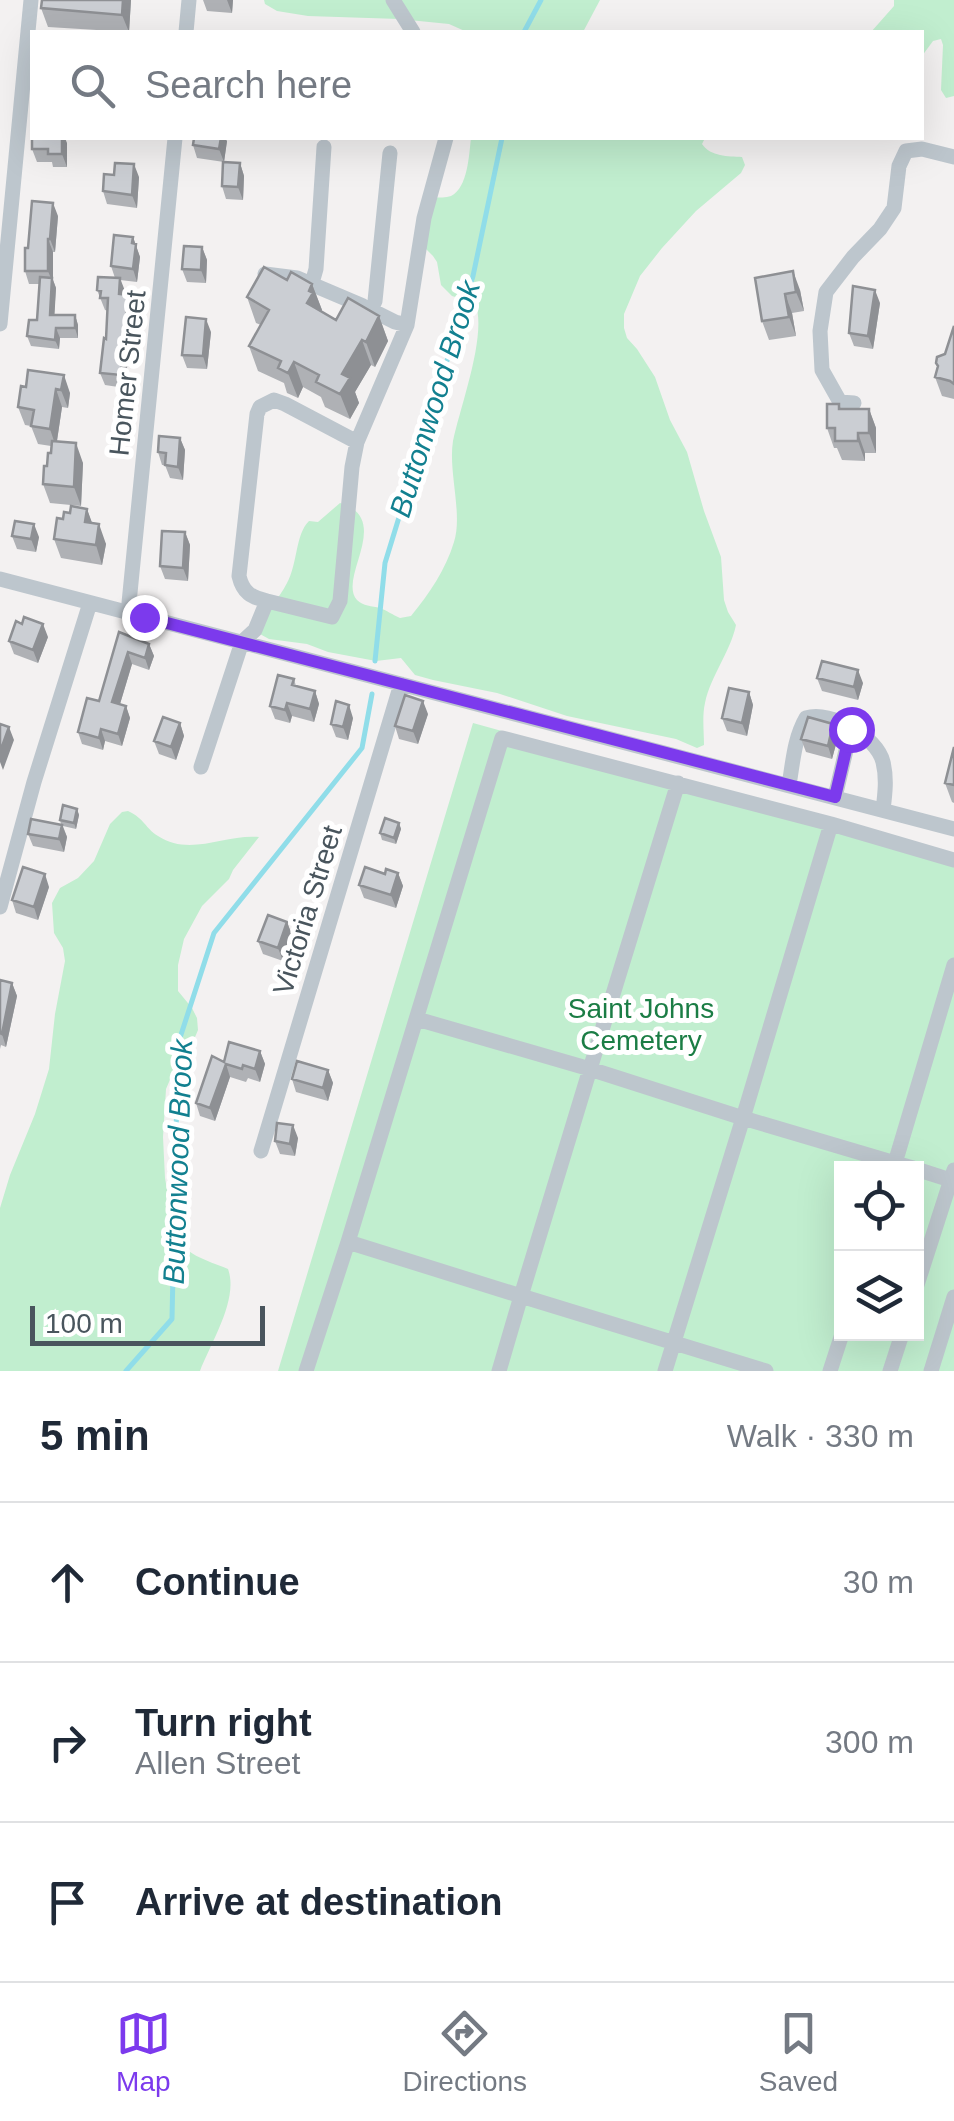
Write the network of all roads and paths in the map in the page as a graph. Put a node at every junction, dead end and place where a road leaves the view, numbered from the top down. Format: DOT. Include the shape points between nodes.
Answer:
graph roads {
  1 [pos="32,0"];
  2 [pos="189,0"];
  3 [pos="393,0"];
  4 [pos="186,30"];
  5 [pos="412,30"];
  6 [pos="176,140"];
  7 [pos="445,140"];
  8 [pos="324,147"];
  9 [pos="390,153"];
  10 [pos="954,157"];
  11 [pos="264,274"];
  12 [pos="312,283"];
  13 [pos="371,310"];
  14 [pos="0,324"];
  15 [pos="408,326"];
  16 [pos="854,403"];
  17 [pos="357,442"];
  18 [pos="0,579"];
  19 [pos="267,601"];
  20 [pos="90,602"];
  21 [pos="128,613"];
  22 [pos="242,642"];
  23 [pos="401,684"];
  24 [pos="509,712"];
  25 [pos="851,729"];
  26 [pos="502,738"];
  27 [pos="200,768"];
  28 [pos="678,783"];
  29 [pos="789,785"];
  30 [pos="835,797"];
  31 [pos="883,810"];
  32 [pos="831,824"];
  33 [pos="954,828"];
  34 [pos="954,860"];
  35 [pos="0,907"];
  36 [pos="954,965"];
  37 [pos="417,1019"];
  38 [pos="590,1068"];
  39 [pos="743,1118"];
  40 [pos="261,1151"];
  41 [pos="878,1161"];
  42 [pos="895,1161"];
  43 [pos="924,1171"];
  44 [pos="953,1177"];
  45 [pos="348,1242"];
  46 [pos="924,1264"];
  47 [pos="522,1296"];
  48 [pos="954,1297"];
  49 [pos="840,1341"];
  50 [pos="900,1341"];
  51 [pos="674,1343"];
  52 [pos="306,1371"];
  53 [pos="499,1371"];
  54 [pos="665,1371"];
  55 [pos="766,1371"];
  56 [pos="830,1371"];
  57 [pos="890,1371"];
  58 [pos="931,1371"];
  1 -- 14 [label="street"];
  2 -- 4 [label="street"];
  3 -- 5 [label="street"];
  6 -- 21 [label="street, Homer Street"];
  7 -- 15 [label="street" via="416,256"];
  8 -- 12 [label="street"];
  9 -- 13 [label="street"];
  10 -- 16 [label="street" via="906,151 894,208 826,292 822,370 840,402"];
  11 -- 12 [label="street"];
  12 -- 13 [label="street"];
  13 -- 15 [label="street"];
  15 -- 17 [label="street"];
  17 -- 19 [label="street" via="340,601 332,617"];
  17 -- 19 [label="street" via="274,400 260,407 239,576 251,596"];
  18 -- 20 [label="street"];
  19 -- 22 [label="street"];
  20 -- 21 [label="street"];
  20 -- 35 [label="street"];
  21 -- 22 [label="street"];
  22 -- 23 [label="street"];
  22 -- 27 [label="street"];
  23 -- 24 [label="street"];
  23 -- 40 [label="street, Victoria Street"];
  24 -- 26 [label="street"];
  24 -- 29 [label="street"];
  25 -- 29 [label="street" via="825,715 806,718"];
  25 -- 30 [label="street"];
  25 -- 31 [label="street" via="882,758"];
  26 -- 28 [label="street"];
  26 -- 37 [label="street"];
  28 -- 32 [label="street"];
  28 -- 38 [label="street"];
  29 -- 30 [label="street"];
  30 -- 31 [label="street"];
  31 -- 33 [label="street"];
  32 -- 34 [label="street"];
  32 -- 39 [label="street"];
  36 -- 42 [label="street"];
  37 -- 38 [label="street"];
  37 -- 45 [label="street"];
  38 -- 39 [label="street"];
  38 -- 47 [label="street"];
  39 -- 41 [label="street"];
  39 -- 51 [label="street"];
  43 -- 44 [label="street"];
  44 -- 46 [label="street"];
  45 -- 47 [label="street"];
  45 -- 52 [label="street"];
  47 -- 51 [label="street"];
  47 -- 53 [label="street"];
  48 -- 58 [label="street"];
  49 -- 56 [label="street"];
  50 -- 57 [label="street"];
  51 -- 54 [label="street"];
  51 -- 55 [label="street"];
}
